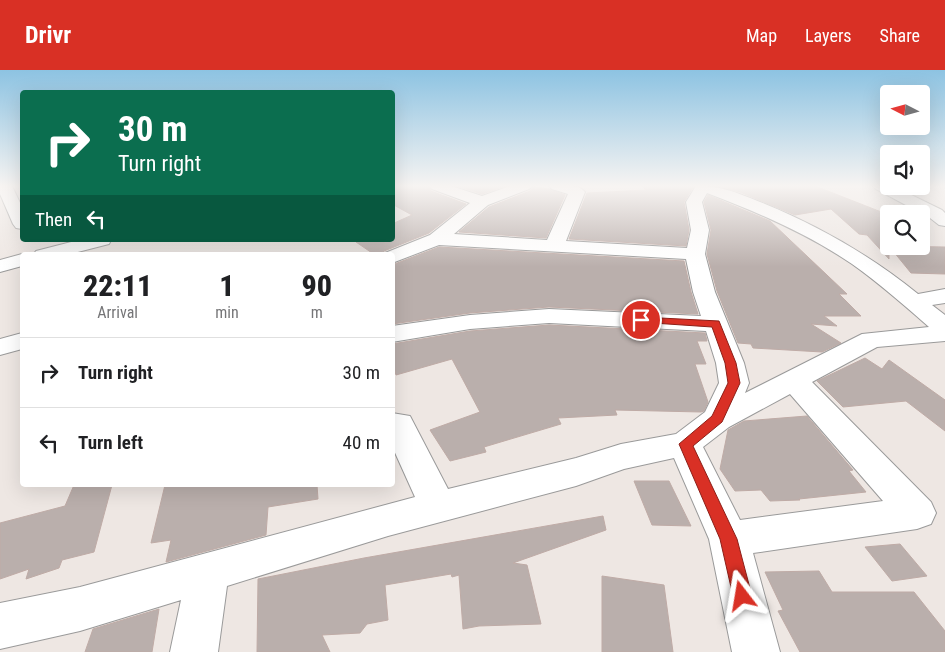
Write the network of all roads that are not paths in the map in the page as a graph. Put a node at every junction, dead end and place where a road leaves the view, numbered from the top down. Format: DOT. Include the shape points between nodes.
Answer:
graph roads {
  1 [pos="469,213"];
  2 [pos="568,213"];
  3 [pos="696,213"];
  4 [pos="772,213"];
  5 [pos="934,213"];
  6 [pos="945,221"];
  7 [pos="438,239"];
  8 [pos="94,242"];
  9 [pos="554,246"];
  10 [pos="55,252"];
  11 [pos="695,254"];
  12 [pos="395,256"];
  13 [pos="20,261"];
  14 [pos="0,266"];
  15 [pos="945,296"];
  16 [pos="915,301"];
  17 [pos="716,324"];
  18 [pos="945,328"];
  19 [pos="945,333"];
  20 [pos="395,334"];
  21 [pos="20,342"];
  22 [pos="0,347"];
  23 [pos="794,380"];
  24 [pos="718,419"];
  25 [pos="395,424"];
  26 [pos="686,444"];
  27 [pos="438,507"];
  28 [pos="728,539"];
  29 [pos="208,571"];
  30 [pos="0,626"];
  31 [pos="194,652"];
  32 [pos="756,652"];
  1 -- 7 [label="street"];
  2 -- 9 [label="street"];
  3 -- 11 [label="street" via="700,230"];
  4 -- 16 [label="street" via="858,260"];
  5 -- 6 [label="street"];
  7 -- 9 [label="street"];
  7 -- 12 [label="street"];
  8 -- 10 [label="street"];
  9 -- 11 [label="street"];
  11 -- 17 [label="street"];
  13 -- 14 [label="street"];
  15 -- 16 [label="street"];
  16 -- 18 [label="street"];
  17 -- 20 [label="street" via="549,316 470,322"];
  17 -- 24 [label="street" via="734,383"];
  19 -- 23 [label="street" via="871,340"];
  21 -- 22 [label="street"];
  23 -- 24 [label="street"];
  23 -- 28 [label="street" via="917,513"];
  24 -- 26 [label="street"];
  25 -- 27 [label="street" via="399,424"];
  26 -- 27 [label="street" via="621,457 576,472"];
  26 -- 28 [label="street"];
  27 -- 29 [label="street"];
  28 -- 32 [label="street"];
  29 -- 30 [label="street" via="80,608"];
  29 -- 31 [label="street"];
}
